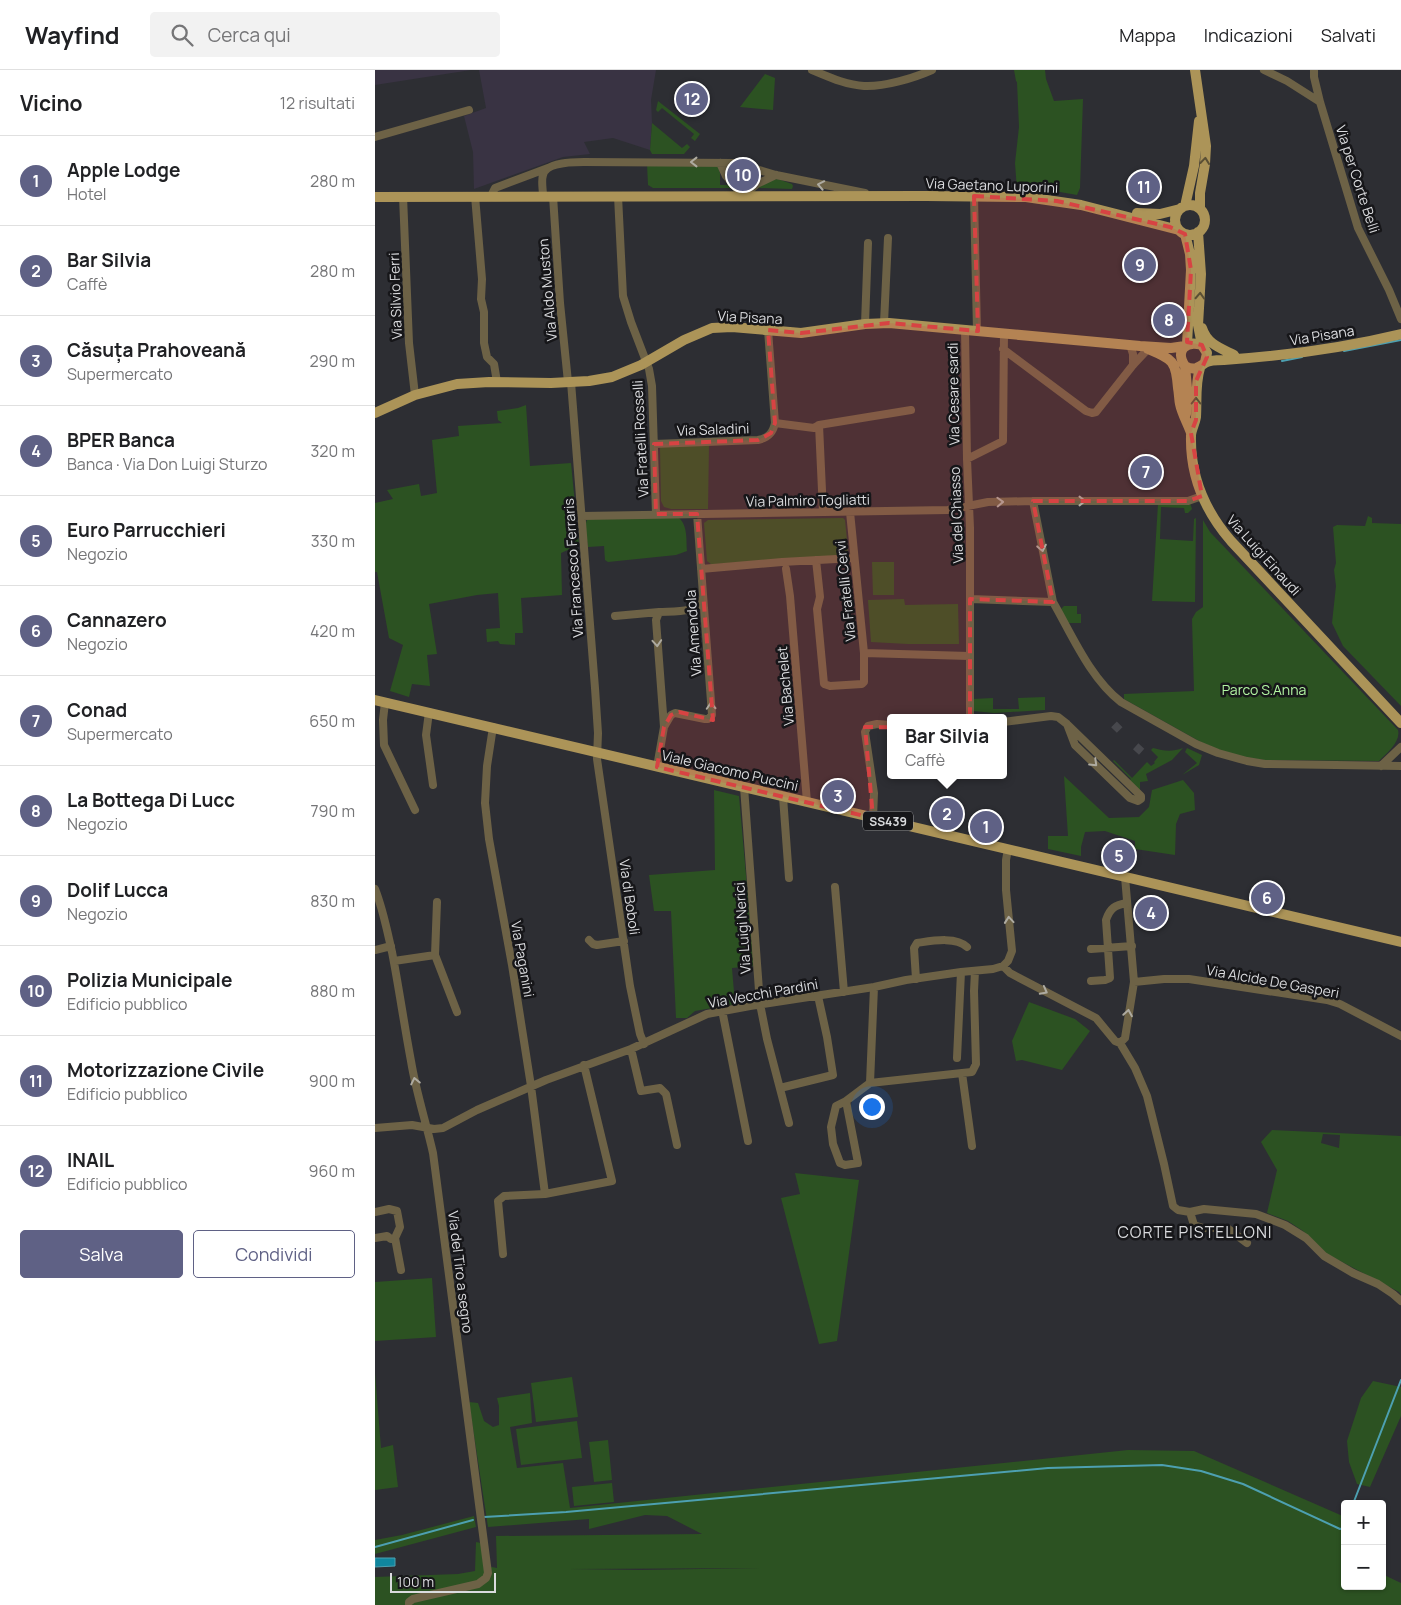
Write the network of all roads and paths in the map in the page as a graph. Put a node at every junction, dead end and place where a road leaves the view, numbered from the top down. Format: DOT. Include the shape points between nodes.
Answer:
graph roads {
  1 [pos="812,70"];
  2 [pos="933,70"];
  3 [pos="1195,70"];
  4 [pos="1264,70"];
  5 [pos="1314,70"];
  6 [pos="1320,102"];
  7 [pos="469,110"];
  8 [pos="1201,113"];
  9 [pos="375,137"];
  10 [pos="720,163"];
  11 [pos="548,168"];
  12 [pos="776,175"];
  13 [pos="795,179"];
  14 [pos="403,196"];
  15 [pos="475,196"];
  16 [pos="491,196"];
  17 [pos="548,196"];
  18 [pos="618,196"];
  19 [pos="743,196"];
  20 [pos="803,196"];
  21 [pos="881,196"];
  22 [pos="974,196"];
  23 [pos="375,197"];
  24 [pos="1182,207"];
  25 [pos="1100,209"];
  26 [pos="1200,209"];
  27 [pos="1182,232"];
  28 [pos="1198,232"];
  29 [pos="888,238"];
  30 [pos="868,244"];
  31 [pos="1199,316"];
  32 [pos="1401,319"];
  33 [pos="884,323"];
  34 [pos="865,324"];
  35 [pos="965,329"];
  36 [pos="768,330"];
  37 [pos="977,331"];
  38 [pos="1004,334"];
  39 [pos="1401,334"];
  40 [pos="1186,345"];
  41 [pos="1139,346"];
  42 [pos="1203,346"];
  43 [pos="1003,348"];
  44 [pos="1234,355"];
  45 [pos="1246,357"];
  46 [pos="646,362"];
  47 [pos="1183,363"];
  48 [pos="1133,365"];
  49 [pos="1203,365"];
  50 [pos="497,382"];
  51 [pos="570,382"];
  52 [pos="415,395"];
  53 [pos="911,410"];
  54 [pos="375,413"];
  55 [pos="1186,420"];
  56 [pos="775,423"];
  57 [pos="819,425"];
  58 [pos="1191,433"];
  59 [pos="654,444"];
  60 [pos="967,459"];
  61 [pos="1201,496"];
  62 [pos="1033,500"];
  63 [pos="968,507"];
  64 [pos="823,512"];
  65 [pos="850,512"];
  66 [pos="656,514"];
  67 [pos="697,514"];
  68 [pos="582,516"];
  69 [pos="854,558"];
  70 [pos="817,560"];
  71 [pos="701,569"];
  72 [pos="786,569"];
  73 [pos="704,596"];
  74 [pos="970,599"];
  75 [pos="1053,602"];
  76 [pos="693,609"];
  77 [pos="659,612"];
  78 [pos="615,616"];
  79 [pos="704,617"];
  80 [pos="864,653"];
  81 [pos="969,656"];
  82 [pos="661,694"];
  83 [pos="380,701"];
  84 [pos="429,712"];
  85 [pos="679,712"];
  86 [pos="970,714"];
  87 [pos="1007,722"];
  88 [pos="1401,723"];
  89 [pos="1067,724"];
  90 [pos="887,725"];
  91 [pos="493,727"];
  92 [pos="664,727"];
  93 [pos="1401,747"];
  94 [pos="598,752"];
  95 [pos="1381,766"];
  96 [pos="1401,766"];
  97 [pos="657,767"];
  98 [pos="433,785"];
  99 [pos="744,787"];
  100 [pos="783,797"];
  101 [pos="807,802"];
  102 [pos="415,810"];
  103 [pos="873,818"];
  104 [pos="1008,849"];
  105 [pos="1125,877"];
  106 [pos="789,878"];
  107 [pos="835,887"];
  108 [pos="375,889"];
  109 [pos="437,902"];
  110 [pos="1127,903"];
  111 [pos="379,910"];
  112 [pos="589,940"];
  113 [pos="624,941"];
  114 [pos="1401,942"];
  115 [pos="391,946"];
  116 [pos="1132,946"];
  117 [pos="967,948"];
  118 [pos="1108,948"];
  119 [pos="1091,949"];
  120 [pos="375,950"];
  121 [pos="435,955"];
  122 [pos="393,961"];
  123 [pos="1003,966"];
  124 [pos="975,971"];
  125 [pos="961,972"];
  126 [pos="916,979"];
  127 [pos="1091,981"];
  128 [pos="1134,982"];
  129 [pos="874,987"];
  130 [pos="844,992"];
  131 [pos="817,996"];
  132 [pos="760,1004"];
  133 [pos="722,1010"];
  134 [pos="457,1012"];
  135 [pos="1401,1036"];
  136 [pos="1120,1043"];
  137 [pos="644,1044"];
  138 [pos="631,1049"];
  139 [pos="957,1058"];
  140 [pos="584,1065"];
  141 [pos="962,1073"];
  142 [pos="870,1084"];
  143 [pos="531,1086"];
  144 [pos="781,1088"];
  145 [pos="846,1101"];
  146 [pos="789,1124"];
  147 [pos="375,1128"];
  148 [pos="427,1128"];
  149 [pos="748,1141"];
  150 [pos="677,1145"];
  151 [pos="973,1146"];
  152 [pos="545,1194"];
  153 [pos="375,1212"];
  154 [pos="1190,1212"];
  155 [pos="375,1238"];
  156 [pos="395,1238"];
  157 [pos="1247,1243"];
  158 [pos="503,1254"];
  159 [pos="401,1270"];
  160 [pos="1401,1301"];
  161 [pos="409,1605"];
  1 -- 2 [label="street" via="864,86"];
  3 -- 8 [label="main road"];
  4 -- 6 [label="street"];
  5 -- 6 [label="street, Via per Corte Belli"];
  6 -- 32 [label="street, Via per Corte Belli" via="1358,228"];
  7 -- 9 [label="street"];
  8 -- 24 [label="main road" via="1194,166"];
  26 -- 8 [label="main road, one-way" via="1206,155"];
  10 -- 11 [label="street, Via Gaetano Luporini, one-way" via="584,162"];
  10 -- 12 [label="street, Via Gaetano Luporini" via="746,165"];
  10 -- 19 [label="street" via="726,176"];
  11 -- 16 [label="street, Via Gaetano Luporini" via="495,188"];
  11 -- 17 [label="street" via="542,176"];
  12 -- 13 [label="street, Via Gaetano Luporini"];
  12 -- 19 [label="street" via="757,184"];
  13 -- 20 [label="street" via="803,184"];
  21 -- 13 [label="street, Via Gaetano Luporini, one-way"];
  14 -- 15 [label="main road, Via Gaetano Luporini"];
  14 -- 23 [label="main road, Via Gaetano Luporini"];
  14 -- 52 [label="street, Via Silvio Ferri" via="409,343"];
  15 -- 16 [label="main road, Via Gaetano Luporini"];
  15 -- 50 [label="street" via="484,343 487,357 494,364"];
  16 -- 17 [label="main road, Via Gaetano Luporini"];
  17 -- 18 [label="main road, Via Gaetano Luporini"];
  17 -- 51 [label="street, Via Aldo Muston"];
  18 -- 19 [label="main road, Via Gaetano Luporini"];
  18 -- 46 [label="street, Via Fratelli Rosselli" via="623,296"];
  19 -- 20 [label="main road, Via Gaetano Luporini"];
  20 -- 21 [label="main road, Via Gaetano Luporini"];
  21 -- 22 [label="main road, Via Gaetano Luporini"];
  22 -- 25 [label="main road, Via Gaetano Luporini" via="1043,199"];
  22 -- 37 [label="street"];
  24 -- 25 [label="main road, Via Gaetano Luporini" via="1160,214"];
  24 -- 26 [label="main road, Via Gaetano Luporini" via="1193,205"];
  24 -- 27 [label="main road" via="1175,217"];
  25 -- 27 [label="main road, Via Gaetano Luporini"];
  26 -- 28 [label="main road" via="1205,222"];
  27 -- 28 [label="main road, Via Gaetano Luporini" via="1191,235"];
  27 -- 40 [label="main road" via="1190,254 1191,270"];
  31 -- 28 [label="main road, one-way"];
  29 -- 33 [label="street"];
  30 -- 34 [label="street"];
  31 -- 42 [label="main road"];
  31 -- 44 [label="main road" via="1209,342"];
  33 -- 34 [label="main road, Via Pisana"];
  33 -- 35 [label="main road, Via Pisana"];
  34 -- 36 [label="main road, Via Pisana" via="801,333"];
  35 -- 37 [label="main road, Via Pisana"];
  35 -- 60 [label="street, Via Cesare sardi"];
  36 -- 46 [label="main road, Via Pisana" via="712,328"];
  36 -- 56 [label="street"];
  37 -- 38 [label="main road, Via Pisana"];
  38 -- 41 [label="main road, Via Pisana"];
  38 -- 43 [label="street, Via del Chiasso"];
  39 -- 45 [label="main road, Via Pisana" via="1330,348"];
  40 -- 41 [label="main road, Via Pisana" via="1171,348"];
  40 -- 42 [label="main road, Via Pisana"];
  40 -- 47 [label="main road" via="1181,351"];
  41 -- 47 [label="main road, Via Pisana" via="1163,351"];
  41 -- 48 [label="street"];
  41 -- 48 [label="street" via="1133,354"];
  41 -- 55 [label="main road" via="1165,356 1175,365 1180,403"];
  42 -- 44 [label="main road, Via Pisana"];
  42 -- 49 [label="main road" via="1207,357"];
  43 -- 48 [label="street" via="1092,413 1102,406"];
  43 -- 60 [label="street, Via del Chiasso" via="1003,441"];
  44 -- 45 [label="main road, Via Pisana"];
  45 -- 49 [label="main road, Via Pisana"];
  46 -- 51 [label="main road, Via Pisana" via="612,377"];
  46 -- 59 [label="street, Via Fratelli Rosselli" via="652,386"];
  47 -- 49 [label="main road, Via Pisana" via="1193,369"];
  47 -- 55 [label="main road" via="1187,388"];
  58 -- 49 [label="main road, Via Luigi Einaudi, one-way" via="1195,420 1196,381"];
  50 -- 51 [label="main road, Via Pisana"];
  50 -- 52 [label="main road, Via Pisana" via="457,384"];
  51 -- 68 [label="street, Via Francesco Ferraris"];
  52 -- 54 [label="main road, Via Pisana"];
  53 -- 57 [label="street"];
  55 -- 58 [label="main road"];
  56 -- 57 [label="street" via="814,428"];
  56 -- 59 [label="street, Via Saladini" via="771,433 758,440"];
  57 -- 64 [label="street"];
  58 -- 61 [label="main road, Via Luigi Einaudi" via="1193,465"];
  59 -- 66 [label="street, Via Fratelli Rosselli"];
  60 -- 63 [label="street, Via del Chiasso"];
  62 -- 61 [label="street, Via Palmiro Togliatti, one-way" via="1188,501"];
  61 -- 88 [label="main road, Via Luigi Einaudi" via="1231,542"];
  63 -- 62 [label="street, Via Palmiro Togliatti, one-way" via="989,502"];
  62 -- 75 [label="street, one-way"];
  63 -- 65 [label="street, Via Palmiro Togliatti"];
  63 -- 74 [label="street, Via del Chiasso"];
  64 -- 65 [label="street, Via Palmiro Togliatti"];
  64 -- 67 [label="street, Via Palmiro Togliatti"];
  65 -- 69 [label="street, Via Fratelli Cervi"];
  66 -- 67 [label="street, Via Palmiro Togliatti"];
  66 -- 68 [label="street, Via Palmiro Togliatti"];
  67 -- 71 [label="street, Via Amendola"];
  68 -- 94 [label="street, Via Francesco Ferraris"];
  69 -- 70 [label="street"];
  69 -- 80 [label="street, Via Fratelli Cervi"];
  70 -- 71 [label="street"];
  70 -- 80 [label="street" via="820,597 817,609 824,684 864,682"];
  71 -- 73 [label="street, Via Amendola"];
  72 -- 101 [label="street, Via Bachelet"];
  73 -- 76 [label="street"];
  73 -- 79 [label="street, Via Amendola"];
  74 -- 75 [label="street"];
  74 -- 81 [label="street, Via del Chiasso"];
  75 -- 95 [label="street" via="1100,683 1112,695 1196,744 1257,763"];
  76 -- 77 [label="street"];
  76 -- 79 [label="street"];
  77 -- 78 [label="street"];
  77 -- 82 [label="street, one-way" via="656,620"];
  85 -- 79 [label="street, Via Amendola, one-way" via="705,719 712,715"];
  80 -- 81 [label="street, Via Fratelli Cervi"];
  81 -- 86 [label="street, Via del Chiasso"];
  82 -- 85 [label="street, Via Amendola" via="666,706"];
  82 -- 92 [label="street"];
  83 -- 84 [label="main road, Viale Giacomo Puccini / SS439"];
  83 -- 102 [label="street" via="384,744"];
  84 -- 91 [label="main road, Viale Giacomo Puccini / SS439"];
  84 -- 98 [label="street" via="426,735"];
  85 -- 92 [label="street" via="671,715"];
  87 -- 89 [label="street" via="1051,716"];
  89 -- 89 [label="street, one-way" via="1075,745 1138,802 1141,796"];
  90 -- 103 [label="street" via="868,726 865,732"];
  91 -- 94 [label="main road, Viale Giacomo Puccini / SS439"];
  91 -- 143 [label="street, Via Paganini" via="485,803"];
  92 -- 97 [label="street"];
  93 -- 95 [label="street"];
  94 -- 97 [label="main road, Viale Giacomo Puccini / SS439"];
  94 -- 113 [label="street, Via di Boboli" via="600,786"];
  95 -- 96 [label="street"];
  97 -- 99 [label="main road, Viale Giacomo Puccini / SS439"];
  99 -- 100 [label="main road, Viale Giacomo Puccini / SS439"];
  99 -- 132 [label="street, Via Luigi Nerici"];
  100 -- 101 [label="main road, Viale Giacomo Puccini / SS439"];
  100 -- 106 [label="street"];
  101 -- 103 [label="main road, Viale Giacomo Puccini / SS439"];
  103 -- 104 [label="main road, Viale Giacomo Puccini / SS439"];
  104 -- 105 [label="main road, Viale Giacomo Puccini / SS439"];
  123 -- 104 [label="street, one-way" via="1009,961 1012,951 1007,890"];
  105 -- 110 [label="street"];
  105 -- 114 [label="main road, Viale Giacomo Puccini / SS439"];
  107 -- 130 [label="street"];
  108 -- 111 [label="street, Via del Tiro a segno"];
  109 -- 121 [label="street"];
  110 -- 116 [label="street"];
  110 -- 118 [label="street" via="1114,906 1108,912"];
  111 -- 115 [label="street, Via del Tiro a segno"];
  112 -- 113 [label="street" via="597,945"];
  113 -- 137 [label="street, Via di Boboli" via="630,986"];
  115 -- 120 [label="street"];
  115 -- 122 [label="street, Via del Tiro a segno"];
  116 -- 118 [label="street"];
  116 -- 128 [label="street"];
  117 -- 126 [label="street" via="953,941 917,943 914,948"];
  118 -- 119 [label="street"];
  118 -- 127 [label="street" via="1111,978"];
  121 -- 122 [label="street"];
  121 -- 134 [label="street"];
  148 -- 122 [label="street, Via del Tiro a segno, one-way" via="410,1060"];
  123 -- 124 [label="street, Via Vecchi Pardini"];
  123 -- 136 [label="street, one-way" via="1010,973 1096,1018"];
  124 -- 125 [label="street, Via Vecchi Pardini"];
  124 -- 141 [label="street" via="976,1064 972,1072"];
  125 -- 126 [label="street, Via Vecchi Pardini"];
  125 -- 139 [label="street"];
  126 -- 129 [label="street, Via Vecchi Pardini"];
  128 -- 135 [label="street, Via Alcide De Gasperi" via="1189,979 1327,1000"];
  136 -- 128 [label="street, one-way" via="1125,1038"];
  129 -- 130 [label="street, Via Vecchi Pardini"];
  129 -- 142 [label="street"];
  130 -- 131 [label="street, Via Vecchi Pardini"];
  131 -- 132 [label="street, Via Vecchi Pardini"];
  131 -- 144 [label="street" via="833,1075"];
  132 -- 133 [label="street, Via Vecchi Pardini"];
  132 -- 144 [label="street, Via Luigi Nerici"];
  133 -- 137 [label="street, Via Vecchi Pardini"];
  133 -- 149 [label="street"];
  136 -- 154 [label="street" via="1147,1096 1173,1206"];
  137 -- 138 [label="street, Via Vecchi Pardini"];
  138 -- 140 [label="street, Via Vecchi Pardini"];
  138 -- 150 [label="street" via="641,1090 660,1088 666,1094"];
  140 -- 143 [label="street, Via Vecchi Pardini"];
  140 -- 152 [label="street" via="612,1181"];
  141 -- 142 [label="street"];
  141 -- 151 [label="street"];
  142 -- 145 [label="street"];
  143 -- 148 [label="street, Via Vecchi Pardini" via="443,1128"];
  143 -- 152 [label="street, Via Paganini"];
  144 -- 146 [label="street, Via Luigi Nerici"];
  145 -- 145 [label="street" via="836,1106 831,1127 833,1144 840,1163 845,1165 858,1163"];
  147 -- 148 [label="street, Via Vecchi Pardini" via="412,1125"];
  148 -- 161 [label="street, Via del Tiro a segno" via="488,1573 478,1584 413,1599"];
  152 -- 158 [label="street" via="504,1196 498,1202"];
  153 -- 156 [label="street" via="397,1211 400,1227"];
  154 -- 157 [label="street" via="1194,1225 1227,1228"];
  154 -- 160 [label="street" via="1204,1209 1256,1214 1295,1230 1325,1256 1378,1284"];
  155 -- 156 [label="street"];
  156 -- 159 [label="street"];
}
